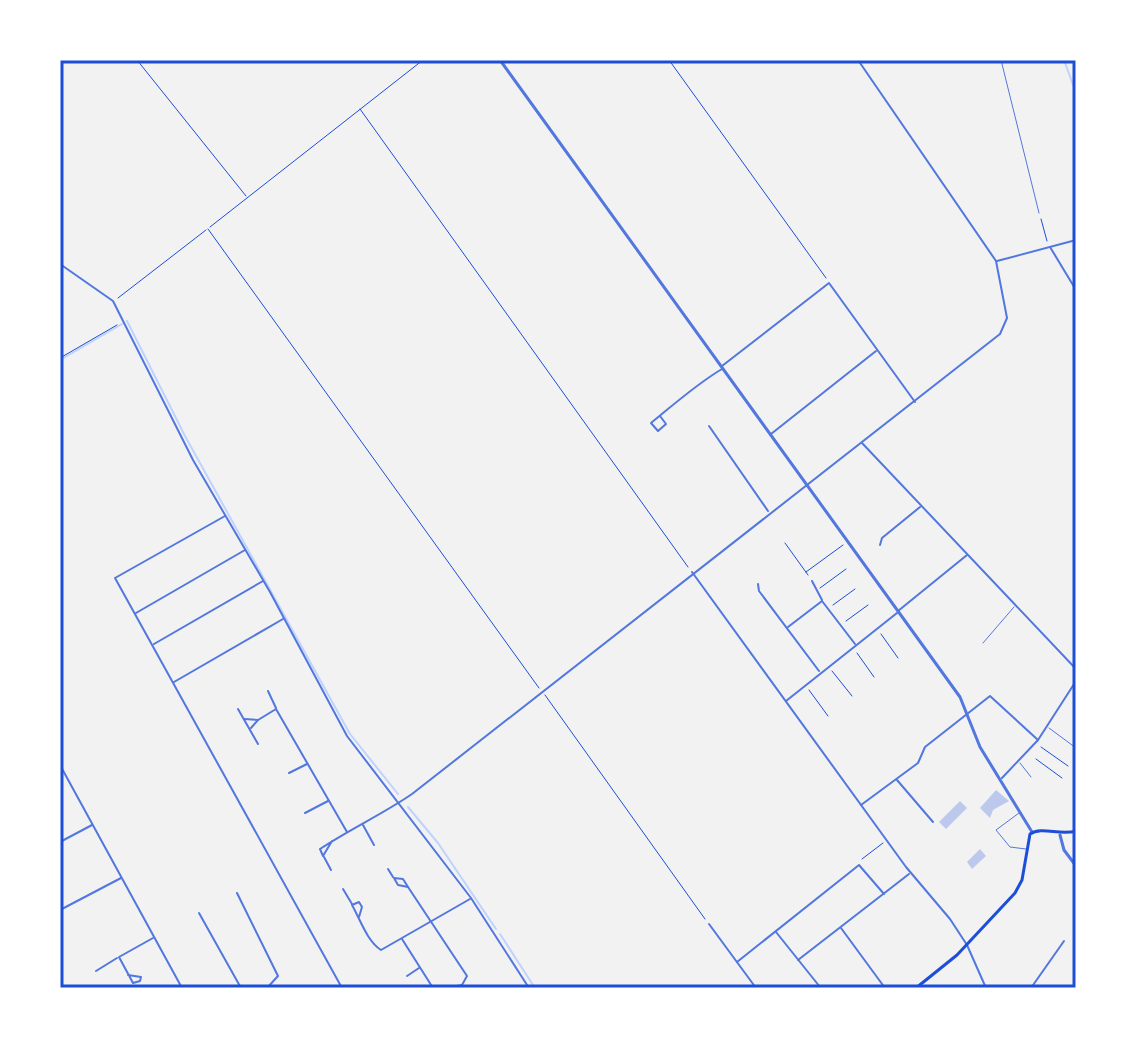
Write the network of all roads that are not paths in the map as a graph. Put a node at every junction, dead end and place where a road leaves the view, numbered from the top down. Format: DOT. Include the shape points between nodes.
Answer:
graph roads {
  1 [pos="500,60"];
  2 [pos="858,60"];
  3 [pos="1001,60"];
  4 [pos="1039,213"];
  5 [pos="1076,240"];
  6 [pos="1050,247"];
  7 [pos="996,261"];
  8 [pos="60,264"];
  9 [pos="1076,290"];
  10 [pos="877,350"];
  11 [pos="722,368"];
  12 [pos="915,402"];
  13 [pos="660,416"];
  14 [pos="709,426"];
  15 [pos="770,435"];
  16 [pos="862,442"];
  17 [pos="806,486"];
  18 [pos="921,506"];
  19 [pos="769,512"];
  20 [pos="225,516"];
  21 [pos="880,545"];
  22 [pos="246,550"];
  23 [pos="967,555"];
  24 [pos="692,572"];
  25 [pos="264,581"];
  26 [pos="812,581"];
  27 [pos="758,584"];
  28 [pos="822,601"];
  29 [pos="1016,605"];
  30 [pos="897,612"];
  31 [pos="135,613"];
  32 [pos="283,619"];
  33 [pos="787,628"];
  34 [pos="983,643"];
  35 [pos="153,644"];
  36 [pos="854,646"];
  37 [pos="1076,660"];
  38 [pos="1072,664"];
  39 [pos="1076,669"];
  40 [pos="820,672"];
  41 [pos="1076,681"];
  42 [pos="173,683"];
  43 [pos="268,691"];
  44 [pos="786,701"];
  45 [pos="238,709"];
  46 [pos="276,709"];
  47 [pos="968,714"];
  48 [pos="244,719"];
  49 [pos="258,720"];
  50 [pos="1047,727"];
  51 [pos="250,729"];
  52 [pos="1037,742"];
  53 [pos="258,744"];
  54 [pos="1076,748"];
  55 [pos="1018,761"];
  56 [pos="308,763"];
  57 [pos="60,765"];
  58 [pos="289,773"];
  59 [pos="1031,777"];
  60 [pos="896,779"];
  61 [pos="1000,779"];
  62 [pos="329,800"];
  63 [pos="399,802"];
  64 [pos="861,805"];
  65 [pos="1021,812"];
  66 [pos="305,813"];
  67 [pos="933,822"];
  68 [pos="93,824"];
  69 [pos="362,824"];
  70 [pos="1076,831"];
  71 [pos="1032,832"];
  72 [pos="347,833"];
  73 [pos="1060,835"];
  74 [pos="332,841"];
  75 [pos="60,842"];
  76 [pos="374,845"];
  77 [pos="1026,849"];
  78 [pos="323,856"];
  79 [pos="1076,866"];
  80 [pos="388,869"];
  81 [pos="331,870"];
  82 [pos="910,873"];
  83 [pos="122,877"];
  84 [pos="394,878"];
  85 [pos="408,887"];
  86 [pos="343,889"];
  87 [pos="237,893"];
  88 [pos="884,894"];
  89 [pos="471,898"];
  90 [pos="352,905"];
  91 [pos="60,910"];
  92 [pos="199,913"];
  93 [pos="359,917"];
  94 [pos="431,921"];
  95 [pos="709,924"];
  96 [pos="841,927"];
  97 [pos="775,931"];
  98 [pos="154,937"];
  99 [pos="402,939"];
  100 [pos="1064,941"];
  101 [pos="967,945"];
  102 [pos="119,957"];
  103 [pos="798,960"];
  104 [pos="737,962"];
  105 [pos="420,968"];
  106 [pos="96,971"];
  107 [pos="128,975"];
  108 [pos="407,976"];
  109 [pos="820,987"];
  110 [pos="182,988"];
  111 [pos="241,988"];
  112 [pos="267,988"];
  113 [pos="342,988"];
  114 [pos="433,988"];
  115 [pos="445,988"];
  116 [pos="529,988"];
  117 [pos="756,988"];
  118 [pos="885,988"];
  119 [pos="916,988"];
  120 [pos="986,988"];
  121 [pos="1031,988"];
  1 -- 11 [label="street"];
  2 -- 7 [label="street"];
  3 -- 4 [label="lane"];
  5 -- 6 [label="street"];
  6 -- 7 [label="street"];
  6 -- 9 [label="street"];
  7 -- 12 [label="street" via="1007,318 1000,334"];
  8 -- 20 [label="street" via="113,301"];
  10 -- 11 [label="street" via="829,283"];
  10 -- 12 [label="street"];
  10 -- 15 [label="street"];
  11 -- 13 [label="street"];
  11 -- 15 [label="street"];
  12 -- 16 [label="street"];
  14 -- 19 [label="street"];
  15 -- 17 [label="street"];
  16 -- 17 [label="street"];
  16 -- 18 [label="street"];
  17 -- 19 [label="street"];
  17 -- 30 [label="street"];
  18 -- 21 [label="street"];
  18 -- 23 [label="street"];
  19 -- 24 [label="street"];
  20 -- 22 [label="street"];
  20 -- 31 [label="street" via="115,578"];
  22 -- 25 [label="street"];
  22 -- 31 [label="street"];
  23 -- 29 [label="street"];
  23 -- 30 [label="street"];
  24 -- 44 [label="street"];
  24 -- 63 [label="street"];
  25 -- 32 [label="street"];
  25 -- 35 [label="street"];
  26 -- 28 [label="street"];
  27 -- 33 [label="street"];
  28 -- 33 [label="street"];
  28 -- 36 [label="street"];
  29 -- 34 [label="lane"];
  29 -- 38 [label="street"];
  30 -- 36 [label="street"];
  30 -- 47 [label="street"];
  31 -- 35 [label="street"];
  32 -- 42 [label="street"];
  32 -- 63 [label="street" via="347,736"];
  33 -- 40 [label="street"];
  35 -- 42 [label="street"];
  36 -- 40 [label="street"];
  37 -- 38 [label="street"];
  38 -- 39 [label="street"];
  40 -- 44 [label="street"];
  41 -- 50 [label="street"];
  42 -- 113 [label="street"];
  43 -- 46 [label="street"];
  44 -- 64 [label="street"];
  45 -- 48 [label="street"];
  46 -- 49 [label="street"];
  46 -- 56 [label="street"];
  47 -- 52 [label="street" via="993,696"];
  47 -- 60 [label="street" via="925,747 919,762"];
  47 -- 61 [label="street"];
  48 -- 49 [label="street"];
  48 -- 51 [label="street"];
  49 -- 51 [label="street"];
  50 -- 52 [label="street"];
  50 -- 54 [label="lane"];
  51 -- 53 [label="street"];
  52 -- 55 [label="street"];
  55 -- 59 [label="lane"];
  55 -- 61 [label="street"];
  56 -- 58 [label="street"];
  56 -- 62 [label="street"];
  57 -- 68 [label="street"];
  60 -- 64 [label="street"];
  60 -- 67 [label="street"];
  61 -- 65 [label="street"];
  62 -- 66 [label="street"];
  62 -- 72 [label="street"];
  63 -- 69 [label="street"];
  63 -- 89 [label="street"];
  64 -- 82 [label="street"];
  65 -- 71 [label="street"];
  65 -- 77 [label="lane" via="996,830 1010,847"];
  68 -- 75 [label="street"];
  68 -- 83 [label="street"];
  69 -- 72 [label="street"];
  69 -- 76 [label="street"];
  70 -- 73 [label="main road"];
  71 -- 73 [label="main road"];
  71 -- 77 [label="main road"];
  72 -- 74 [label="street"];
  73 -- 79 [label="street"];
  74 -- 78 [label="street"];
  74 -- 78 [label="street" via="320,849"];
  77 -- 101 [label="main road" via="1015,893"];
  78 -- 81 [label="street"];
  80 -- 84 [label="street"];
  82 -- 88 [label="street"];
  82 -- 101 [label="street"];
  83 -- 91 [label="street"];
  83 -- 98 [label="street"];
  84 -- 85 [label="street"];
  84 -- 85 [label="street" via="403,879"];
  85 -- 94 [label="street"];
  86 -- 90 [label="street"];
  87 -- 112 [label="street" via="278,976"];
  88 -- 96 [label="street"];
  88 -- 97 [label="street" via="859,865"];
  89 -- 94 [label="street"];
  89 -- 116 [label="street"];
  90 -- 93 [label="street"];
  90 -- 93 [label="street" via="359,902 362,907"];
  92 -- 111 [label="street"];
  93 -- 99 [label="street" via="375,947 381,950"];
  94 -- 99 [label="street"];
  94 -- 115 [label="street" via="467,976 462,985"];
  95 -- 104 [label="street"];
  96 -- 103 [label="street"];
  96 -- 118 [label="street"];
  97 -- 103 [label="street"];
  97 -- 104 [label="street"];
  98 -- 102 [label="street"];
  98 -- 110 [label="street"];
  99 -- 105 [label="street"];
  100 -- 121 [label="street"];
  101 -- 119 [label="main road"];
  101 -- 120 [label="street"];
  102 -- 106 [label="street"];
  102 -- 107 [label="street"];
  103 -- 109 [label="street"];
  104 -- 117 [label="street"];
  105 -- 108 [label="street"];
  105 -- 114 [label="street"];
}
